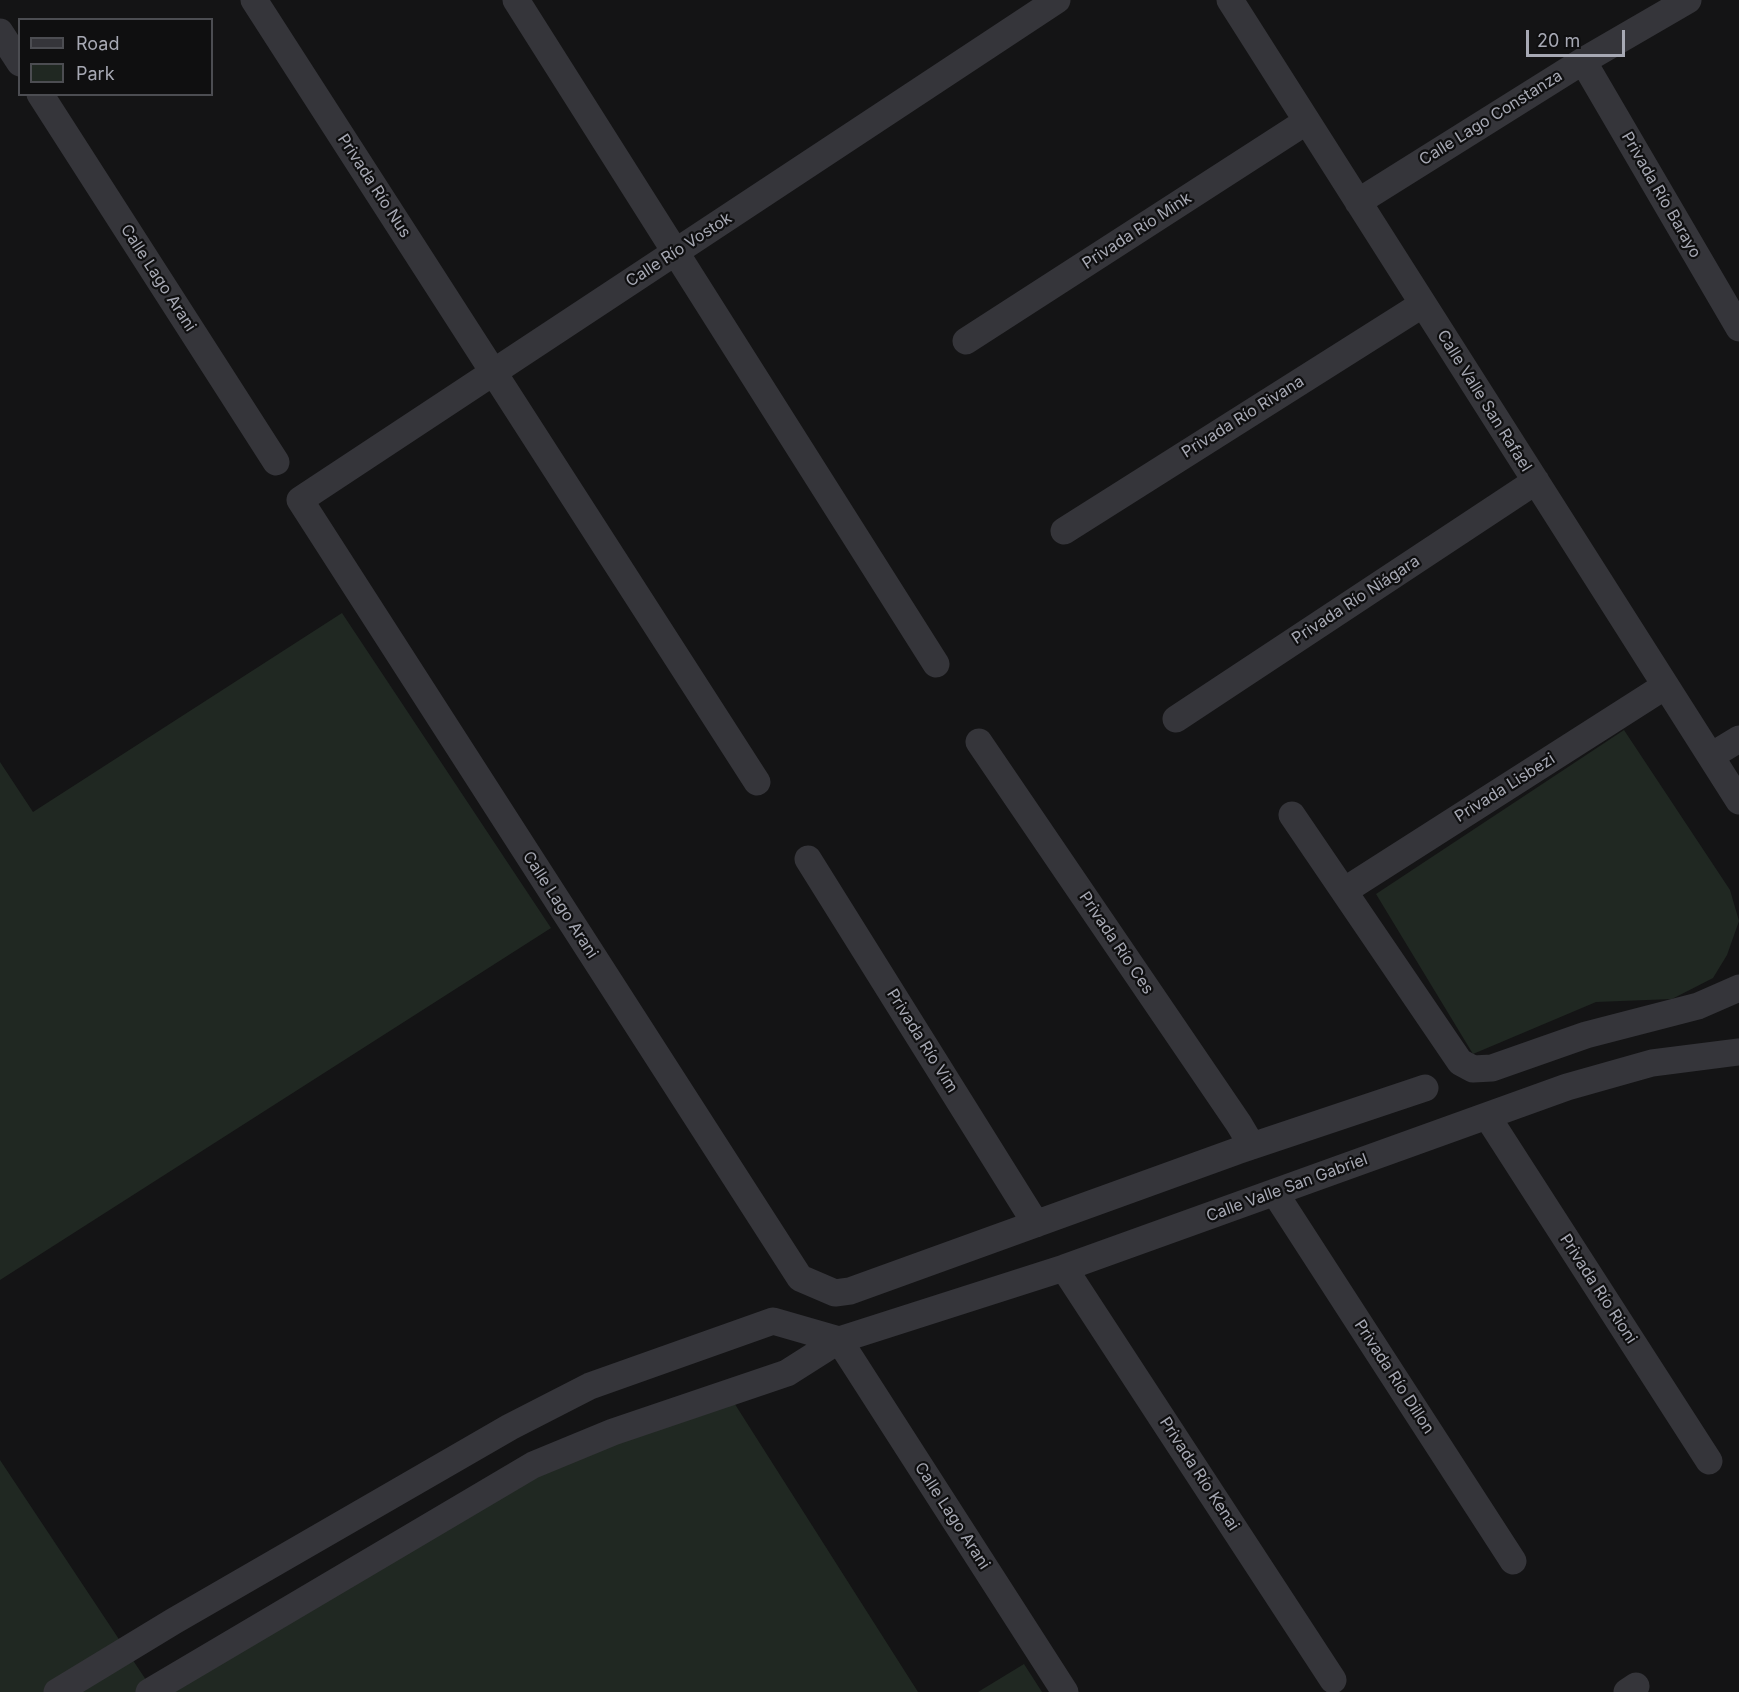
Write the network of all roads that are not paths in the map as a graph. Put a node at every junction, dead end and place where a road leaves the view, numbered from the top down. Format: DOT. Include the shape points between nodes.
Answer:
graph roads {
  1 [pos="255,0"];
  2 [pos="516,0"];
  3 [pos="1057,0"];
  4 [pos="1688,0"];
  5 [pos="1235,2"];
  6 [pos="0,32"];
  7 [pos="18,60"];
  8 [pos="1583,61"];
  9 [pos="41,96"];
  10 [pos="1307,121"];
  11 [pos="1358,202"];
  12 [pos="675,252"];
  13 [pos="1423,304"];
  14 [pos="1739,328"];
  15 [pos="966,341"];
  16 [pos="494,372"];
  17 [pos="276,462"];
  18 [pos="1536,481"];
  19 [pos="300,500"];
  20 [pos="1064,531"];
  21 [pos="936,664"];
  22 [pos="1665,686"];
  23 [pos="1176,719"];
  24 [pos="1739,739"];
  25 [pos="979,742"];
  26 [pos="1711,756"];
  27 [pos="758,782"];
  28 [pos="1739,801"];
  29 [pos="1292,815"];
  30 [pos="808,859"];
  31 [pos="1344,891"];
  32 [pos="1739,988"];
  33 [pos="1739,1052"];
  34 [pos="1425,1088"];
  35 [pos="1487,1116"];
  36 [pos="1252,1146"];
  37 [pos="1275,1193"];
  38 [pos="1036,1224"];
  39 [pos="1064,1268"];
  40 [pos="839,1340"];
  41 [pos="1709,1461"];
  42 [pos="1513,1561"];
  43 [pos="1333,1680"];
  44 [pos="57,1692"];
  45 [pos="149,1692"];
  46 [pos="1065,1692"];
  1 -- 16 [label="street, Privada Río Nus"];
  2 -- 12 [label="street"];
  3 -- 12 [label="street, Calle Río Vostok"];
  4 -- 8 [label="street, Calle Lago Constanza"];
  5 -- 10 [label="street, Calle Valle San Rafael"];
  6 -- 7 [label="street"];
  8 -- 11 [label="street, Calle Lago Constanza"];
  8 -- 14 [label="street, Privada Río Barayo"];
  9 -- 17 [label="street, Calle Lago Arani"];
  10 -- 11 [label="street, Calle Valle San Rafael"];
  10 -- 15 [label="street, Privada Río Mink"];
  11 -- 13 [label="street, Calle Valle San Rafael"];
  12 -- 16 [label="street, Calle Río Vostok"];
  12 -- 21 [label="street"];
  13 -- 18 [label="street, Calle Valle San Rafael"];
  13 -- 20 [label="street, Privada Río Rivana"];
  16 -- 19 [label="street, Calle Río Vostok"];
  16 -- 27 [label="street, Privada Río Nus"];
  18 -- 22 [label="street, Calle Valle San Rafael"];
  18 -- 23 [label="street, Privada Río Niágara"];
  19 -- 38 [label="street, Calle Lago Arani" via="800,1278 835,1293 849,1291"];
  22 -- 26 [label="street, Calle Valle San Rafael"];
  22 -- 31 [label="street, Privada Lisbezi"];
  24 -- 26 [label="street"];
  25 -- 36 [label="street, Privada Río Ces"];
  26 -- 28 [label="street, Calle Valle San Rafael"];
  29 -- 31 [label="street"];
  30 -- 38 [label="street, Privada Río Vim"];
  31 -- 32 [label="street" via="1460,1062 1473,1069 1491,1068 1586,1035 1698,1006"];
  33 -- 35 [label="street, Calle Valle San Gabriel" via="1652,1063 1567,1087"];
  34 -- 36 [label="street"];
  35 -- 37 [label="street, Calle Valle San Gabriel"];
  35 -- 41 [label="street, Privada Río Rioni"];
  36 -- 38 [label="street"];
  37 -- 39 [label="street, Calle Valle San Gabriel"];
  37 -- 42 [label="street, Privada Río Dillon"];
  39 -- 40 [label="street, Calle Valle San Gabriel"];
  39 -- 43 [label="street, Privada Río Kenai"];
  40 -- 44 [label="street" via="773,1321 590,1386 510,1427 174,1620"];
  40 -- 45 [label="street, Calle Valle San Gabriel" via="787,1373 613,1432 533,1465"];
  40 -- 46 [label="street, Calle Lago Arani"];
}
